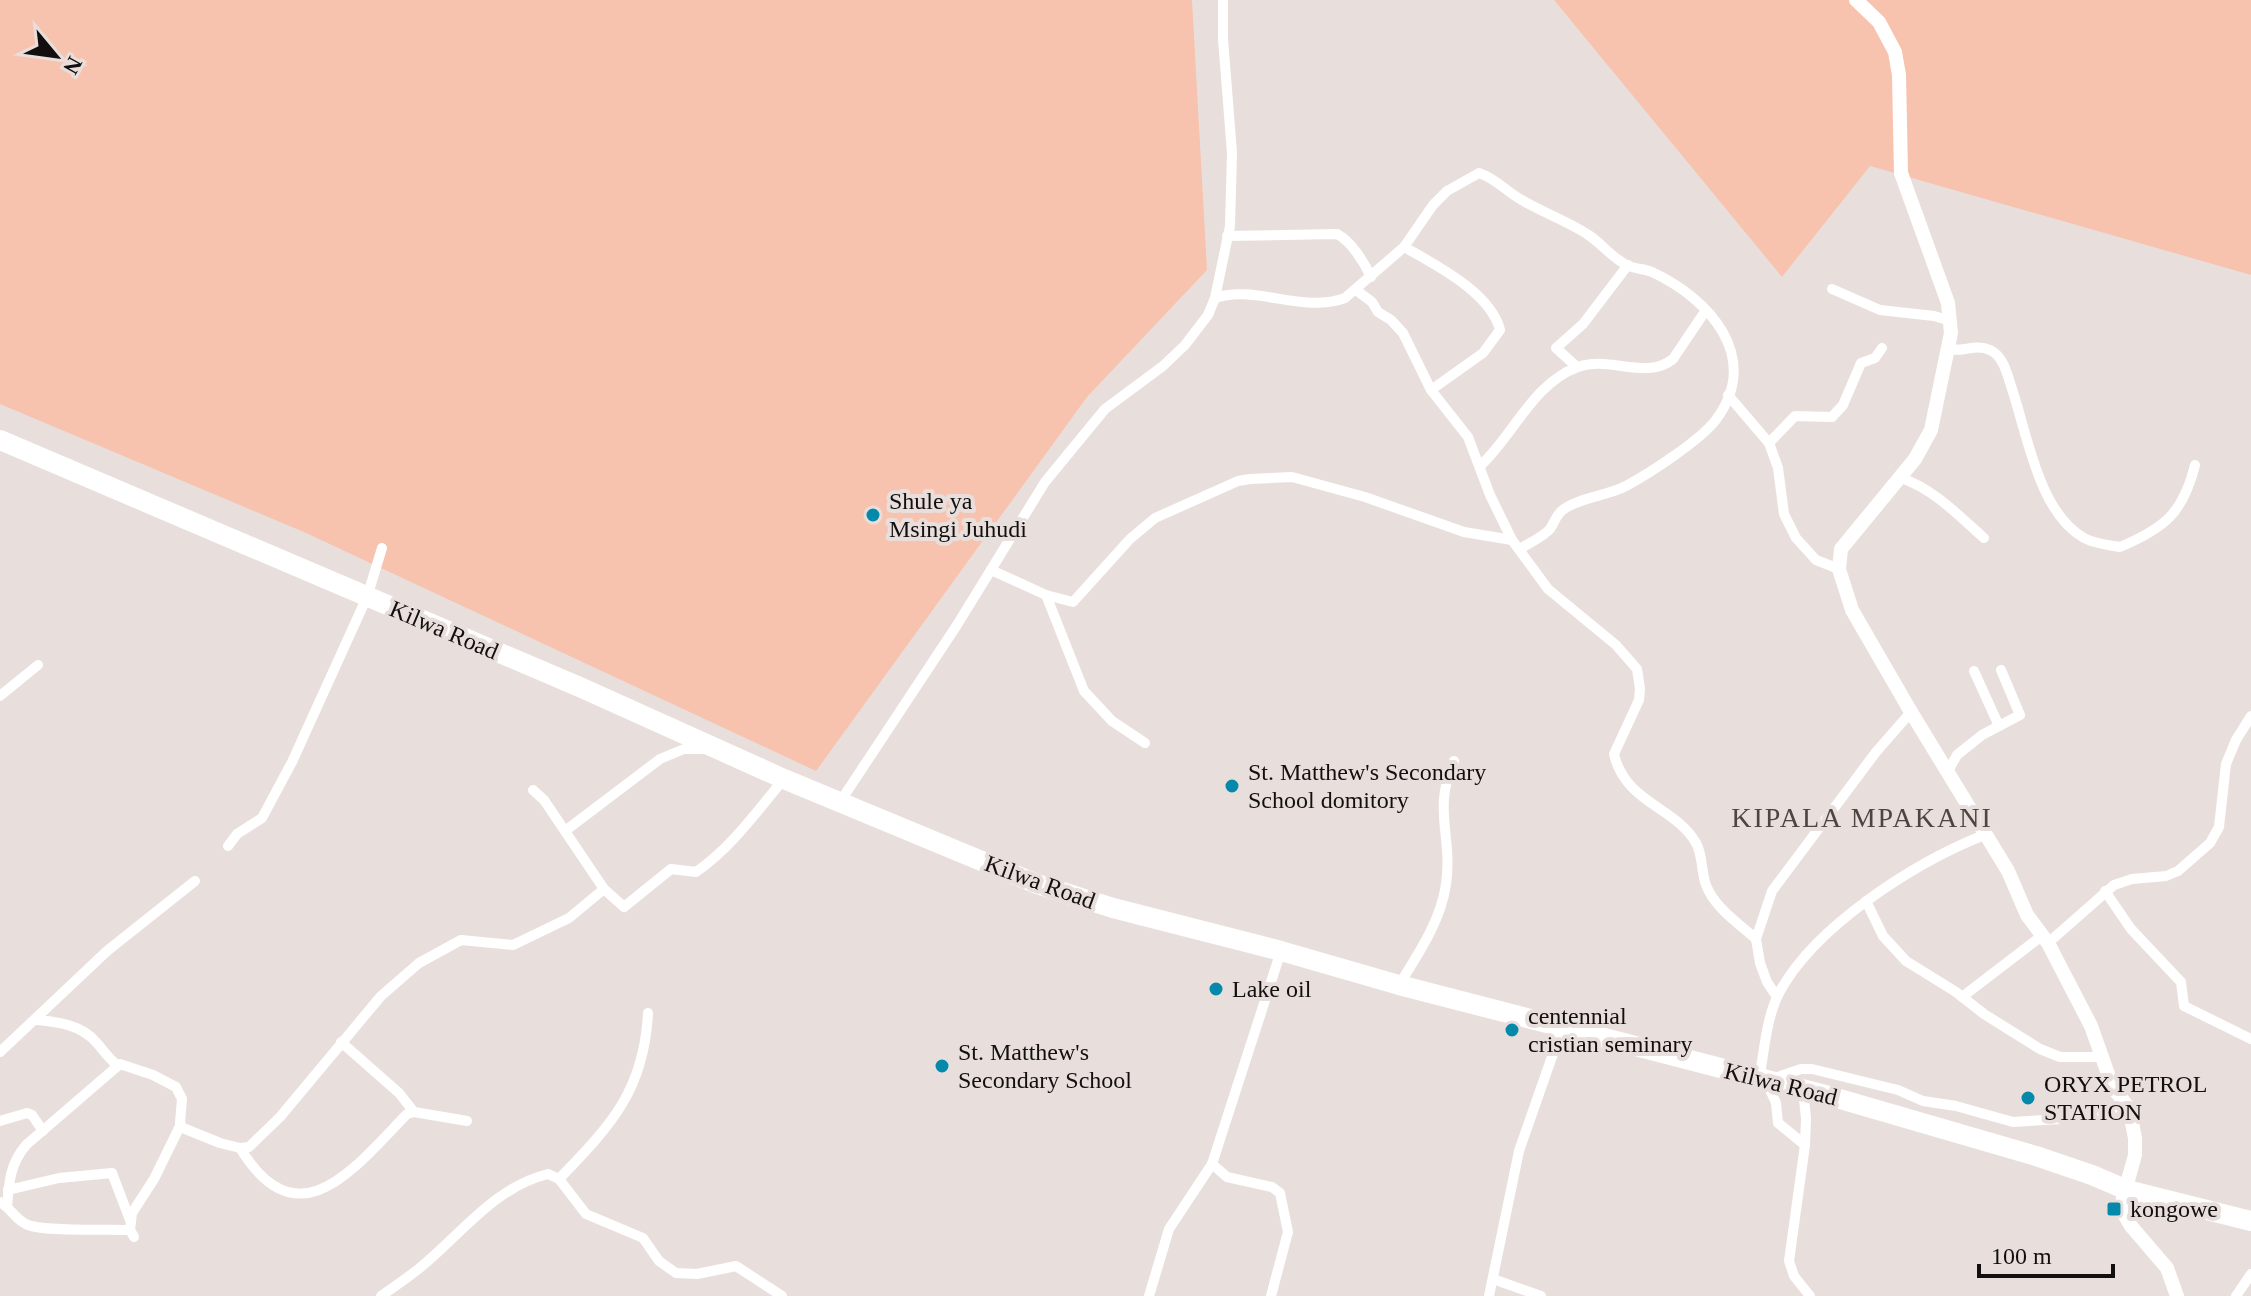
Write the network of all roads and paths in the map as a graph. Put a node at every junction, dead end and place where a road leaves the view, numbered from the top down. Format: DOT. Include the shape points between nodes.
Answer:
graph roads {
  1 [pos="1223,0"];
  2 [pos="1856,0"];
  3 [pos="1227,236"];
  4 [pos="1404,247"];
  5 [pos="1628,265"];
  6 [pos="1371,277"];
  7 [pos="1832,289"];
  8 [pos="1356,290"];
  9 [pos="1215,298"];
  10 [pos="1706,310"];
  11 [pos="1951,321"];
  12 [pos="1882,348"];
  13 [pos="1948,349"];
  14 [pos="1577,367"];
  15 [pos="1431,390"];
  16 [pos="1728,395"];
  17 [pos="0,440"];
  18 [pos="1769,443"];
  19 [pos="2195,465"];
  20 [pos="1480,466"];
  21 [pos="1901,478"];
  22 [pos="1984,538"];
  23 [pos="1512,540"];
  24 [pos="382,548"];
  25 [pos="1520,549"];
  26 [pos="1839,569"];
  27 [pos="991,570"];
  28 [pos="1046,595"];
  29 [pos="367,597"];
  30 [pos="38,665"];
  31 [pos="2001,670"];
  32 [pos="1974,671"];
  33 [pos="0,696"];
  34 [pos="1911,712"];
  35 [pos="2251,716"];
  36 [pos="1999,726"];
  37 [pos="1145,743"];
  38 [pos="720,749"];
  39 [pos="1454,761"];
  40 [pos="1948,771"];
  41 [pos="784,779"];
  42 [pos="533,790"];
  43 [pos="840,802"];
  44 [pos="565,831"];
  45 [pos="1984,835"];
  46 [pos="228,846"];
  47 [pos="195,881"];
  48 [pos="604,889"];
  49 [pos="2105,891"];
  50 [pos="1866,901"];
  51 [pos="1756,939"];
  52 [pos="2045,939"];
  53 [pos="1281,951"];
  54 [pos="1399,985"];
  55 [pos="1777,997"];
  56 [pos="1962,997"];
  57 [pos="648,1013"];
  58 [pos="37,1020"];
  59 [pos="1562,1028"];
  60 [pos="2251,1039"];
  61 [pos="341,1042"];
  62 [pos="0,1052"];
  63 [pos="2101,1057"];
  64 [pos="118,1066"];
  65 [pos="1763,1080"];
  66 [pos="1803,1090"];
  67 [pos="2126,1105"];
  68 [pos="414,1112"];
  69 [pos="0,1121"];
  70 [pos="467,1121"];
  71 [pos="180,1126"];
  72 [pos="43,1131"];
  73 [pos="1805,1145"];
  74 [pos="240,1148"];
  75 [pos="1212,1164"];
  76 [pos="559,1179"];
  77 [pos="8,1190"];
  78 [pos="2127,1190"];
  79 [pos="4,1204"];
  80 [pos="2251,1221"];
  81 [pos="131,1229"];
  82 [pos="2251,1274"];
  83 [pos="1493,1279"];
  84 [pos="381,1296"];
  85 [pos="782,1296"];
  86 [pos="1149,1296"];
  87 [pos="1271,1296"];
  88 [pos="1489,1296"];
  89 [pos="1541,1296"];
  90 [pos="1810,1296"];
  91 [pos="2177,1296"];
  92 [pos="2236,1296"];
  1 -- 3 [label="street" via="1232,153"];
  2 -- 11 [label="main road" via="1879,22 1895,52 1901,173"];
  3 -- 6 [label="street" via="1337,234"];
  3 -- 9 [label="street"];
  4 -- 5 [label="street" via="1447,191 1479,173 1571,224"];
  4 -- 6 [label="street"];
  4 -- 15 [label="street" via="1482,300 1500,330 1483,353"];
  5 -- 10 [label="street" via="1662,277"];
  5 -- 14 [label="street" via="1583,324 1556,348"];
  6 -- 8 [label="street"];
  7 -- 11 [label="street" via="1880,310"];
  8 -- 9 [label="street" via="1333,301 1287,302 1240,293"];
  8 -- 15 [label="street" via="1403,333"];
  9 -- 27 [label="street" via="1204,323 1185,345 1112,401 1076,442"];
  10 -- 14 [label="street" via="1665,365"];
  10 -- 16 [label="street" via="1724,332 1733,355"];
  11 -- 13 [label="main road"];
  12 -- 18 [label="street" via="1875,358 1861,363 1836,414 1795,416"];
  13 -- 19 [label="street" via="1982,348 1998,355 2049,502 2085,539 2120,547 2163,526 2184,498"];
  13 -- 21 [label="main road" via="1931,430"];
  14 -- 20 [label="street" via="1530,404"];
  15 -- 20 [label="street" via="1468,437"];
  16 -- 18 [label="street"];
  16 -- 25 [label="street" via="1714,421 1682,448 1628,485 1567,507 1548,531"];
  17 -- 29 [label="highway, Kilwa Road"];
  18 -- 26 [label="street" via="1789,526 1816,560"];
  20 -- 23 [label="street"];
  21 -- 22 [label="street" via="1941,501"];
  21 -- 26 [label="main road" via="1841,549"];
  23 -- 25 [label="street"];
  23 -- 28 [label="street" via="1464,532 1292,477 1266,477 1238,481 1155,518 1073,602"];
  24 -- 29 [label="street"];
  25 -- 51 [label="street" via="1557,599 1616,645 1637,669 1639,700 1614,754 1619,767 1632,788 1696,843 1711,896"];
  26 -- 34 [label="main road" via="1852,610"];
  27 -- 28 [label="street"];
  27 -- 43 [label="street"];
  28 -- 37 [label="street" via="1084,691 1112,721"];
  29 -- 38 [label="highway, Kilwa Road"];
  29 -- 46 [label="street" via="268,807"];
  30 -- 33 [label="street"];
  31 -- 36 [label="street" via="2021,712"];
  32 -- 36 [label="street"];
  34 -- 40 [label="main road"];
  34 -- 51 [label="street" via="1777,882"];
  35 -- 49 [label="street" via="2226,764 2219,827 2210,843 2178,871 2132,879"];
  36 -- 40 [label="street" via="1957,755"];
  38 -- 41 [label="highway, Kilwa Road"];
  38 -- 44 [label="street" via="669,754"];
  39 -- 54 [label="street" via="1443,789 1447,864 1441,905"];
  40 -- 45 [label="main road"];
  41 -- 43 [label="highway, Kilwa Road"];
  41 -- 48 [label="street" via="741,832 699,871 671,869 626,907"];
  42 -- 44 [label="street"];
  43 -- 53 [label="highway, Kilwa Road" via="1037,884"];
  44 -- 48 [label="street"];
  45 -- 50 [label="street"];
  45 -- 52 [label="main road"];
  47 -- 58 [label="street" via="107,951"];
  48 -- 61 [label="street" via="569,918 513,945 467,939 438,952 400,978"];
  49 -- 52 [label="street"];
  49 -- 60 [label="street" via="2131,929 2181,982 2184,1006"];
  50 -- 55 [label="street" via="1808,949"];
  50 -- 56 [label="street" via="1883,936 1901,956"];
  51 -- 55 [label="street" via="1763,972"];
  52 -- 56 [label="street"];
  52 -- 63 [label="main road" via="2091,1026"];
  53 -- 54 [label="highway, Kilwa Road"];
  53 -- 75 [label="street"];
  54 -- 59 [label="highway, Kilwa Road"];
  55 -- 65 [label="street" via="1766,1038"];
  56 -- 63 [label="street" via="2040,1049 2060,1057"];
  57 -- 76 [label="street" via="644,1055 622,1105"];
  58 -- 62 [label="street"];
  58 -- 64 [label="street" via="85,1031"];
  59 -- 65 [label="highway, Kilwa Road"];
  59 -- 83 [label="street" via="1519,1151"];
  61 -- 68 [label="street"];
  61 -- 74 [label="street" via="263,1136"];
  63 -- 67 [label="main road"];
  64 -- 71 [label="street" via="139,1069 176,1087 182,1099"];
  64 -- 72 [label="street"];
  65 -- 66 [label="highway, Kilwa Road"];
  65 -- 67 [label="street" via="1812,1069 2013,1122 2062,1119"];
  65 -- 73 [label="street" via="1776,1103 1778,1123"];
  66 -- 73 [label="street"];
  66 -- 78 [label="highway, Kilwa Road" via="2036,1156"];
  67 -- 78 [label="main road" via="2135,1138"];
  68 -- 70 [label="street"];
  68 -- 74 [label="street" via="344,1177 310,1193 269,1183"];
  69 -- 72 [label="street" via="27,1113"];
  71 -- 74 [label="street"];
  71 -- 81 [label="street"];
  72 -- 77 [label="street" via="18,1155"];
  73 -- 90 [label="street" via="1789,1261"];
  75 -- 86 [label="street" via="1169,1229"];
  75 -- 87 [label="street" via="1227,1177 1280,1193 1288,1232"];
  76 -- 84 [label="street" via="545,1174 488,1205 423,1266"];
  76 -- 85 [label="street" via="586,1214 643,1238 659,1261 676,1273 736,1266"];
  77 -- 79 [label="street"];
  77 -- 81 [label="street" via="112,1173"];
  78 -- 80 [label="highway, Kilwa Road"];
  78 -- 91 [label="main road" via="2124,1214 2167,1268"];
  79 -- 81 [label="street" via="14,1218 36,1227"];
  82 -- 92 [label="street"];
  83 -- 88 [label="street"];
  83 -- 89 [label="street"];
}
